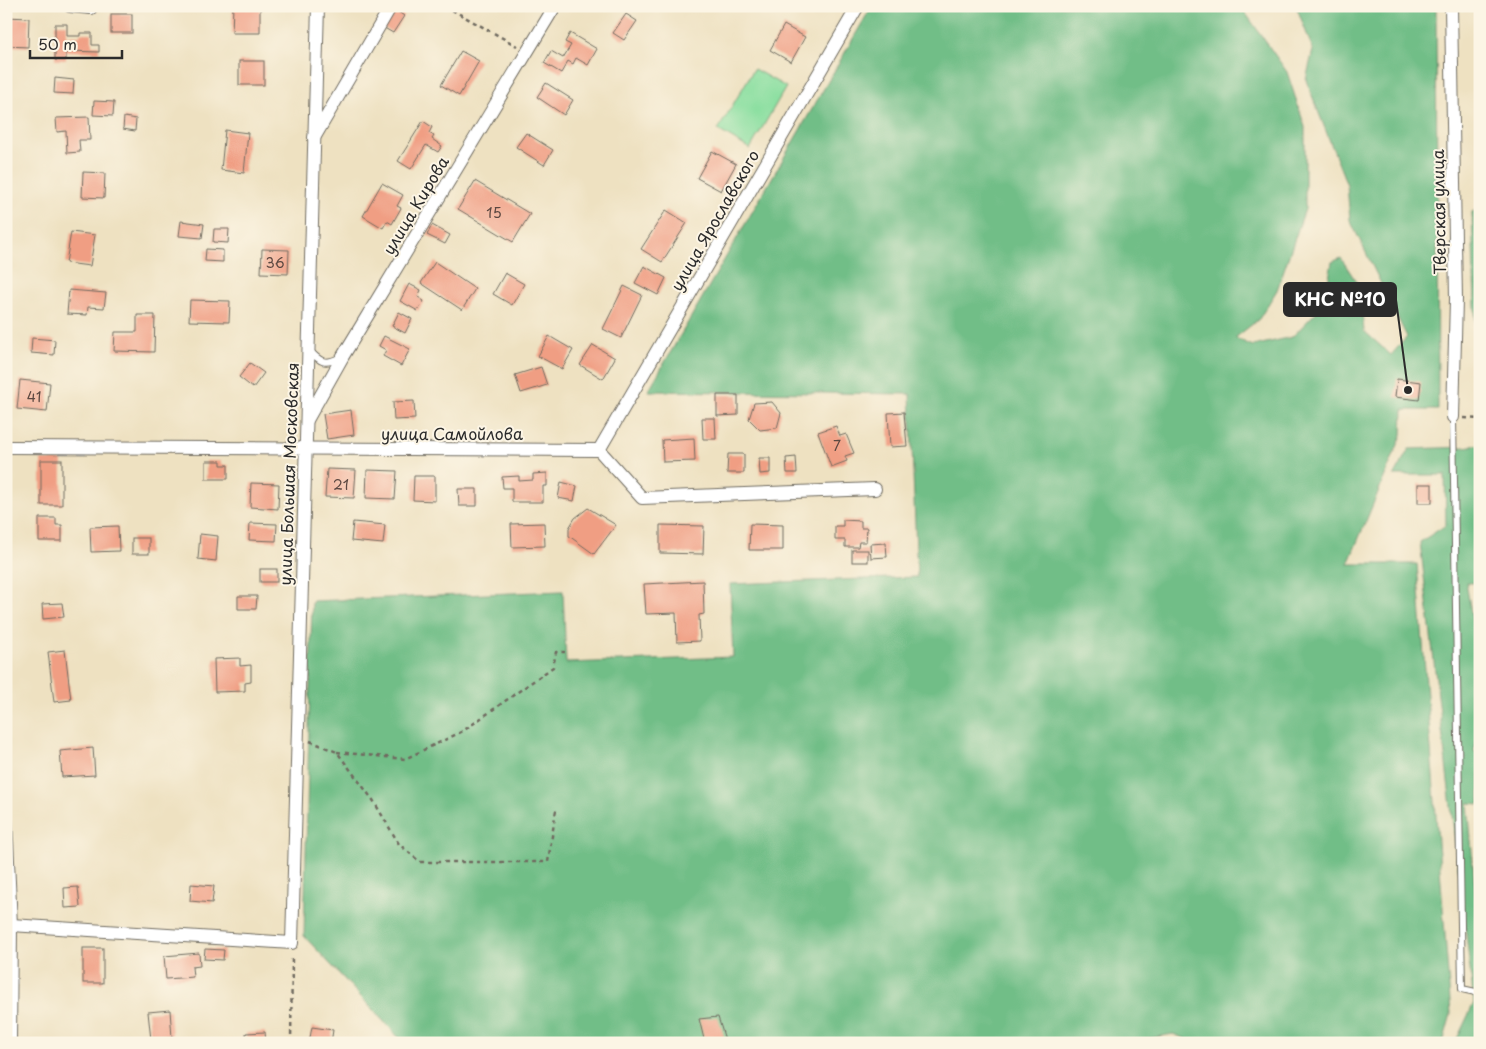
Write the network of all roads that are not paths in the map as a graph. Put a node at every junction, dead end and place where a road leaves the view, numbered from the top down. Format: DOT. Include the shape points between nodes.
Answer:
graph roads {
  1 [pos="70,6"];
  2 [pos="318,6"];
  3 [pos="555,6"];
  4 [pos="858,6"];
  5 [pos="1451,6"];
  6 [pos="91,8"];
  7 [pos="388,8"];
  8 [pos="313,140"];
  9 [pos="308,348"];
  10 [pos="343,356"];
  11 [pos="1453,416"];
  12 [pos="306,422"];
  13 [pos="6,447"];
  14 [pos="305,448"];
  15 [pos="599,450"];
  16 [pos="875,489"];
  17 [pos="6,818"];
  18 [pos="11,925"];
  19 [pos="1480,993"];
  20 [pos="10,1043"];
  1 -- 6 [label="street"];
  2 -- 8 [label="street, улица Большая Московская"];
  3 -- 10 [label="street, улица Кирова"];
  4 -- 15 [label="street, улица Ярославского"];
  5 -- 11 [label="street, Тверская улица" via="1456,299"];
  7 -- 8 [label="street"];
  8 -- 9 [label="street, улица Большая Московская"];
  9 -- 10 [label="lane" via="324,362"];
  9 -- 12 [label="street, улица Большая Московская"];
  10 -- 12 [label="street, улица Кирова"];
  11 -- 19 [label="lane" via="1462,989"];
  12 -- 14 [label="street, улица Большая Московская"];
  13 -- 14 [label="street, улица Самойлова"];
  14 -- 15 [label="street, улица Самойлова"];
  14 -- 18 [label="street, улица Большая Московская" via="292,943"];
  15 -- 16 [label="street" via="642,498"];
  17 -- 18 [label="street"];
  18 -- 20 [label="street"];
}
